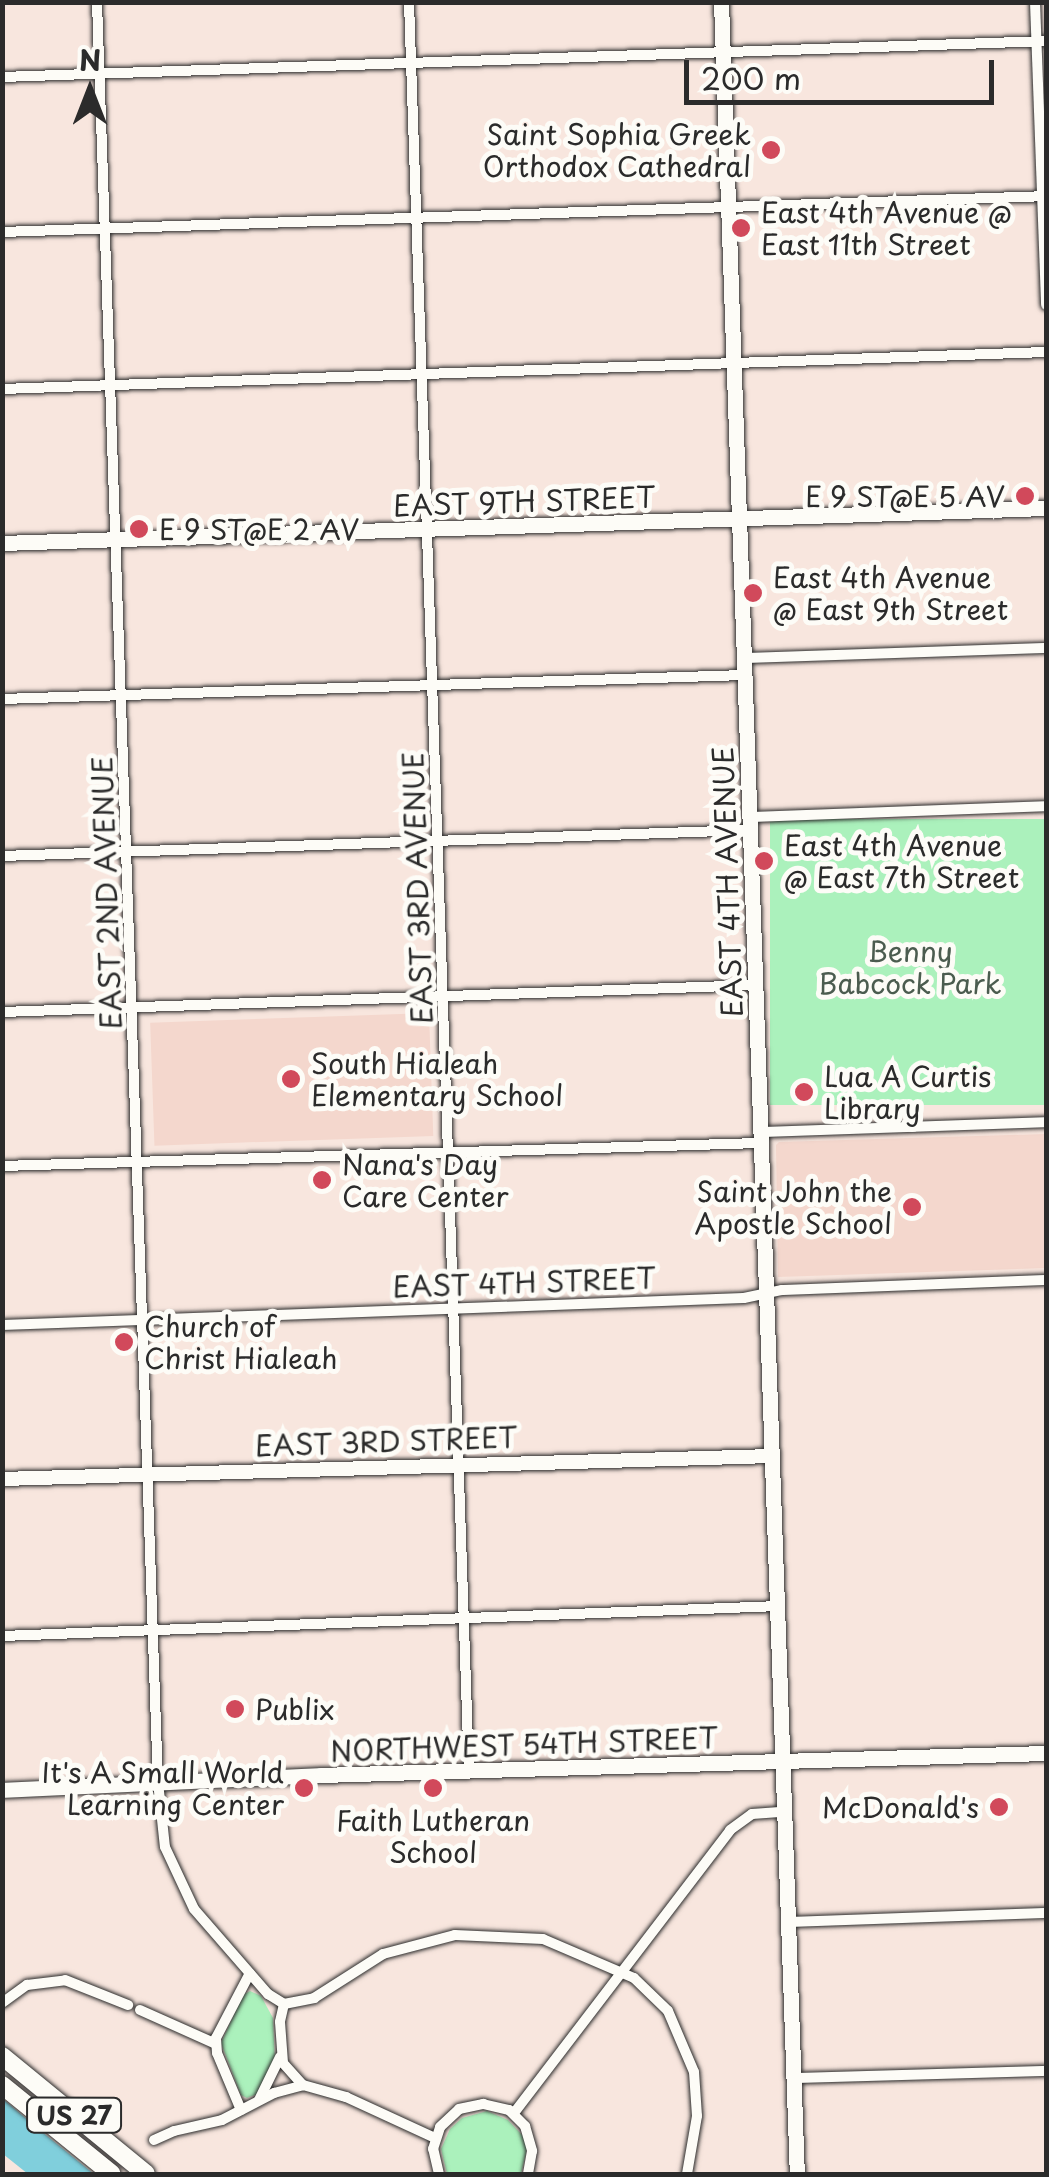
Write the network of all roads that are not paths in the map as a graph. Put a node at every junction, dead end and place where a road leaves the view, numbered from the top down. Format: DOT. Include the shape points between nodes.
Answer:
graph roads {
  1 [pos="97,2"];
  2 [pos="409,2"];
  3 [pos="721,2"];
  4 [pos="1035,2"];
  5 [pos="1042,41"];
  6 [pos="723,52"];
  7 [pos="412,62"];
  8 [pos="100,74"];
  9 [pos="2,77"];
  10 [pos="1044,196"];
  11 [pos="728,209"];
  12 [pos="417,217"];
  13 [pos="105,229"];
  14 [pos="2,232"];
  15 [pos="1046,305"];
  16 [pos="1046,352"];
  17 [pos="734,360"];
  18 [pos="421,372"];
  19 [pos="111,385"];
  20 [pos="2,388"];
  21 [pos="1046,508"];
  22 [pos="739,520"];
  23 [pos="427,530"];
  24 [pos="116,539"];
  25 [pos="2,543"];
  26 [pos="1046,648"];
  27 [pos="744,658"];
  28 [pos="745,675"];
  29 [pos="431,686"];
  30 [pos="122,695"];
  31 [pos="2,700"];
  32 [pos="1046,806"];
  33 [pos="750,824"];
  34 [pos="437,840"];
  35 [pos="128,852"];
  36 [pos="2,856"];
  37 [pos="756,985"];
  38 [pos="444,996"];
  39 [pos="132,1008"];
  40 [pos="2,1012"];
  41 [pos="1046,1122"];
  42 [pos="761,1137"];
  43 [pos="450,1152"];
  44 [pos="137,1162"];
  45 [pos="2,1166"];
  46 [pos="1046,1280"];
  47 [pos="766,1294"];
  48 [pos="457,1305"];
  49 [pos="144,1320"];
  50 [pos="2,1325"];
  51 [pos="772,1456"];
  52 [pos="461,1462"];
  53 [pos="148,1474"];
  54 [pos="2,1479"];
  55 [pos="778,1606"];
  56 [pos="462,1618"];
  57 [pos="154,1630"];
  58 [pos="2,1636"];
  59 [pos="1046,1753"];
  60 [pos="782,1761"];
  61 [pos="469,1771"];
  62 [pos="158,1782"];
  63 [pos="2,1790"];
  64 [pos="783,1812"];
  65 [pos="1046,1914"];
  66 [pos="787,1922"];
  67 [pos="623,1972"];
  68 [pos="250,1973"];
  69 [pos="2,2003"];
  70 [pos="284,2004"];
  71 [pos="216,2044"];
  72 [pos="281,2054"];
  73 [pos="2,2056"];
  74 [pos="1046,2071"];
  75 [pos="793,2078"];
  76 [pos="2,2085"];
  77 [pos="303,2085"];
  78 [pos="258,2100"];
  79 [pos="240,2110"];
  80 [pos="514,2113"];
  81 [pos="435,2138"];
  82 [pos="154,2140"];
  83 [pos="112,2174"];
  84 [pos="146,2174"];
  85 [pos="438,2174"];
  86 [pos="528,2174"];
  87 [pos="687,2174"];
  88 [pos="797,2174"];
  1 -- 8 [label="street, EAST 2ND AVENUE"];
  2 -- 7 [label="street, EAST 3RD AVENUE"];
  3 -- 6 [label="main road, EAST 4TH AVENUE"];
  4 -- 5 [label="street"];
  5 -- 6 [label="street"];
  5 -- 10 [label="street"];
  6 -- 7 [label="street"];
  6 -- 11 [label="main road, EAST 4TH AVENUE"];
  7 -- 8 [label="street"];
  7 -- 12 [label="street, EAST 3RD AVENUE"];
  8 -- 9 [label="street"];
  8 -- 13 [label="street, EAST 2ND AVENUE"];
  10 -- 11 [label="street"];
  10 -- 15 [label="street"];
  11 -- 12 [label="street"];
  11 -- 17 [label="main road, EAST 4TH AVENUE"];
  12 -- 13 [label="street"];
  12 -- 18 [label="street, EAST 3RD AVENUE"];
  13 -- 14 [label="street"];
  13 -- 19 [label="street, EAST 2ND AVENUE"];
  16 -- 17 [label="street"];
  17 -- 18 [label="street"];
  17 -- 22 [label="main road, EAST 4TH AVENUE"];
  18 -- 19 [label="street"];
  18 -- 23 [label="street, EAST 3RD AVENUE"];
  19 -- 20 [label="street"];
  19 -- 24 [label="street, EAST 2ND AVENUE"];
  21 -- 22 [label="main road, EAST 9TH STREET"];
  22 -- 23 [label="main road, EAST 9TH STREET"];
  22 -- 27 [label="main road, EAST 4TH AVENUE"];
  23 -- 24 [label="main road, EAST 9TH STREET"];
  23 -- 29 [label="street, EAST 3RD AVENUE"];
  24 -- 25 [label="main road, EAST 9TH STREET"];
  24 -- 30 [label="street, EAST 2ND AVENUE"];
  26 -- 27 [label="street"];
  27 -- 28 [label="main road, EAST 4TH AVENUE"];
  28 -- 29 [label="street"];
  28 -- 33 [label="main road, EAST 4TH AVENUE"];
  29 -- 30 [label="street"];
  29 -- 34 [label="street, EAST 3RD AVENUE"];
  30 -- 31 [label="street"];
  30 -- 35 [label="street, EAST 2ND AVENUE"];
  32 -- 33 [label="street"];
  33 -- 34 [label="street"];
  33 -- 37 [label="main road, EAST 4TH AVENUE"];
  34 -- 35 [label="street"];
  34 -- 38 [label="street, EAST 3RD AVENUE"];
  35 -- 36 [label="street"];
  35 -- 39 [label="street, EAST 2ND AVENUE"];
  37 -- 38 [label="street"];
  37 -- 42 [label="main road, EAST 4TH AVENUE"];
  38 -- 39 [label="street"];
  38 -- 43 [label="street, EAST 3RD AVENUE"];
  39 -- 40 [label="street"];
  39 -- 44 [label="street, EAST 2ND AVENUE"];
  41 -- 42 [label="street"];
  42 -- 43 [label="street"];
  42 -- 47 [label="main road, EAST 4TH AVENUE"];
  43 -- 44 [label="street"];
  43 -- 48 [label="street, EAST 3RD AVENUE"];
  44 -- 45 [label="street"];
  44 -- 49 [label="street, EAST 2ND AVENUE"];
  46 -- 47 [label="street, EAST 4TH STREET"];
  47 -- 48 [label="street, EAST 4TH STREET"];
  47 -- 51 [label="main road, EAST 4TH AVENUE"];
  48 -- 49 [label="street, EAST 4TH STREET"];
  48 -- 52 [label="street, EAST 3RD AVENUE"];
  49 -- 50 [label="street, EAST 4TH STREET"];
  49 -- 53 [label="street, EAST 2ND AVENUE"];
  51 -- 52 [label="street, EAST 3RD STREET"];
  51 -- 55 [label="main road, EAST 4TH AVENUE"];
  52 -- 53 [label="street, EAST 3RD STREET"];
  52 -- 56 [label="street, EAST 3RD AVENUE"];
  53 -- 54 [label="street, EAST 3RD STREET"];
  53 -- 57 [label="street, EAST 2ND AVENUE"];
  55 -- 56 [label="street"];
  55 -- 60 [label="main road, EAST 4TH AVENUE"];
  56 -- 57 [label="street"];
  56 -- 61 [label="street, EAST 3RD AVENUE"];
  57 -- 58 [label="street"];
  57 -- 62 [label="street, EAST 2ND AVENUE"];
  59 -- 60 [label="main road, NORTHWEST 54TH STREET"];
  60 -- 61 [label="main road, NORTHWEST 54TH STREET"];
  60 -- 64 [label="main road, EAST 4TH AVENUE"];
  61 -- 62 [label="main road, NORTHWEST 54TH STREET"];
  62 -- 63 [label="main road, NORTHWEST 54TH STREET"];
  62 -- 68 [label="street, EAST 2ND AVENUE" via="165,1848 178,1882"];
  64 -- 66 [label="main road, EAST 4TH AVENUE"];
  64 -- 67 [label="street" via="756,1812 739,1821"];
  65 -- 66 [label="street"];
  66 -- 75 [label="main road, EAST 4TH AVENUE"];
  67 -- 70 [label="street" via="543,1939 455,1935 383,1954 314,1998"];
  67 -- 80 [label="street"];
  67 -- 87 [label="street" via="662,2004 690,2061 697,2116"];
  68 -- 70 [label="street, EAST 2ND AVENUE"];
  68 -- 71 [label="street"];
  69 -- 71 [label="street" via="27,1985 65,1980"];
  70 -- 72 [label="street"];
  71 -- 79 [label="street"];
  72 -- 77 [label="street" via="286,2070"];
  72 -- 78 [label="street"];
  73 -- 84 [label="highway, US 27"];
  74 -- 75 [label="street"];
  75 -- 88 [label="main road, EAST 4TH AVENUE"];
  76 -- 83 [label="highway, US 27"];
  77 -- 78 [label="street"];
  77 -- 81 [label="street"];
  78 -- 79 [label="street"];
  79 -- 82 [label="street"];
  80 -- 81 [label="street" via="489,2104 468,2106 448,2117"];
  80 -- 86 [label="street" via="532,2145"];
  81 -- 85 [label="street"];
}
